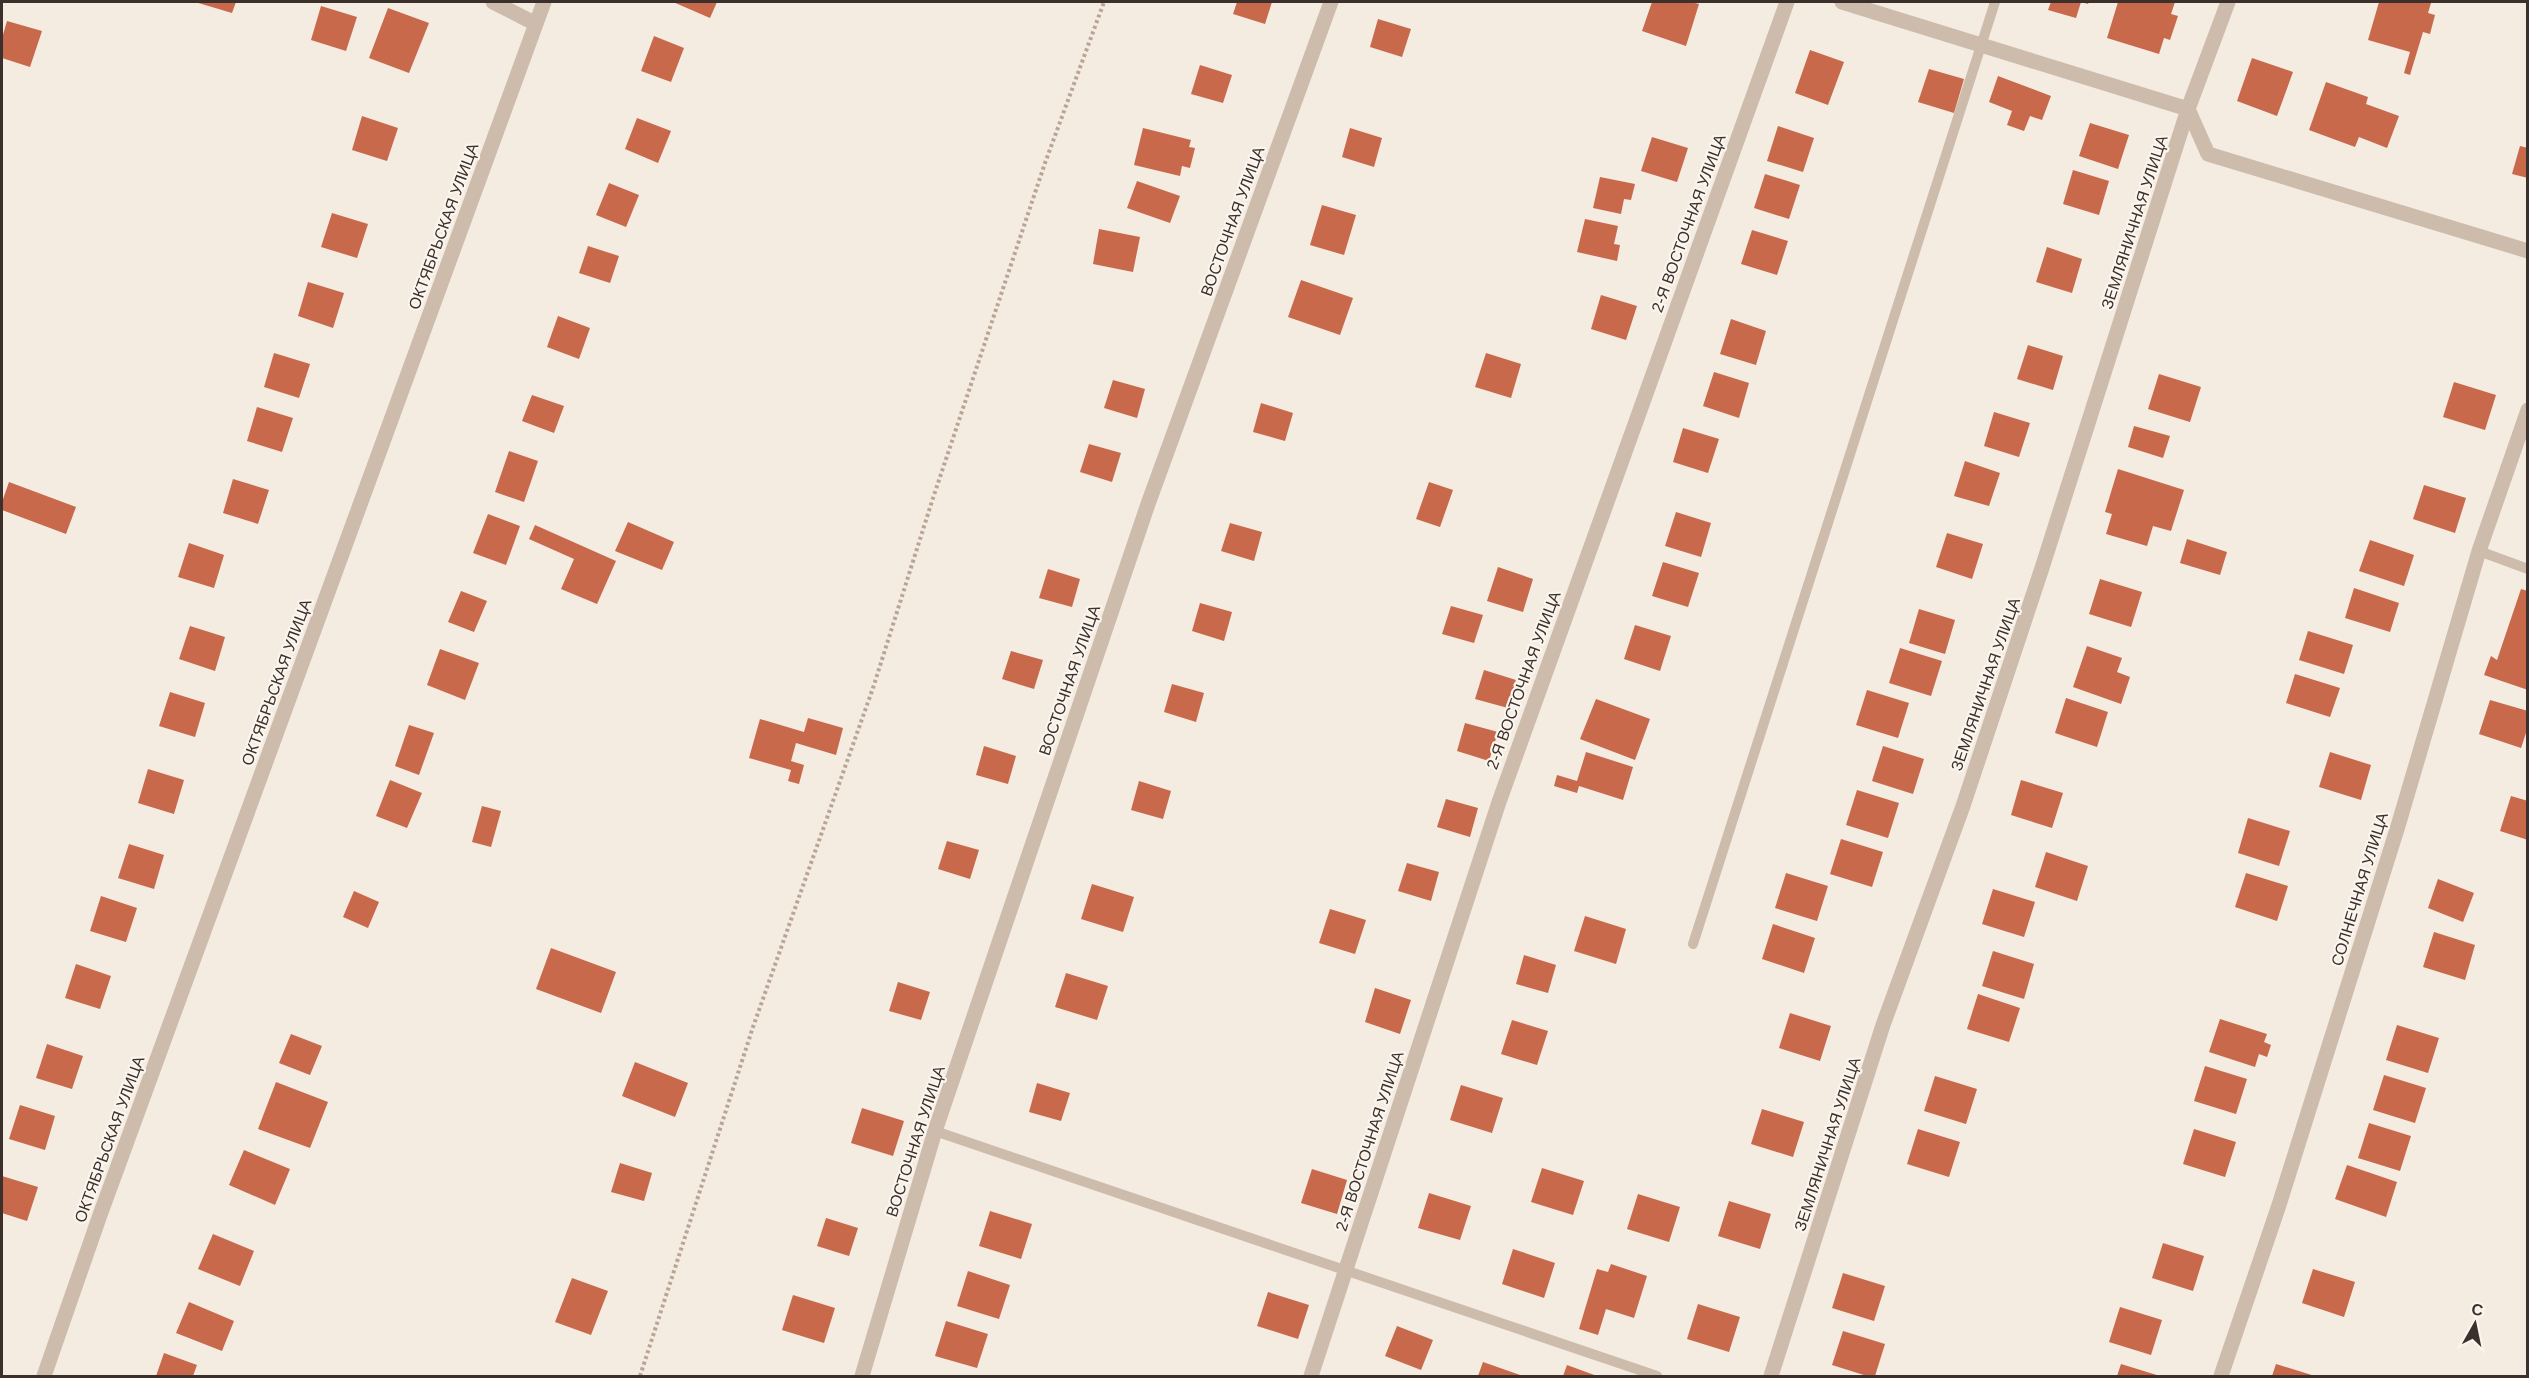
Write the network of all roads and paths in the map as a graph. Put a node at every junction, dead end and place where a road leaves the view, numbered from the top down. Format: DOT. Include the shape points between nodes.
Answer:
graph roads {
  1 [pos="493,2"];
  2 [pos="544,2"];
  3 [pos="1104,2"];
  4 [pos="1331,2"];
  5 [pos="1787,2"];
  6 [pos="1842,2"];
  7 [pos="1995,2"];
  8 [pos="2228,2"];
  9 [pos="536,24"];
  10 [pos="1981,45"];
  11 [pos="2188,108"];
  12 [pos="2528,251"];
  13 [pos="2528,410"];
  14 [pos="2479,551"];
  15 [pos="2528,569"];
  16 [pos="1693,944"];
  17 [pos="935,1131"];
  18 [pos="1346,1270"];
  19 [pos="44,1377"];
  20 [pos="640,1377"];
  21 [pos="862,1377"];
  22 [pos="1311,1377"];
  23 [pos="1657,1377"];
  24 [pos="1772,1377"];
  25 [pos="2221,1377"];
  1 -- 9 [label="street"];
  2 -- 9 [label="street, ОКТЯБРЬСКАЯ УЛИЦА"];
  3 -- 20 [label="path" via="1045,163 873,688 753,1027"];
  4 -- 17 [label="street, ВОСТОЧНАЯ УЛИЦА" via="1148,504"];
  5 -- 18 [label="street, 2-Я ВОСТОЧНАЯ УЛИЦА" via="1499,802"];
  6 -- 10 [label="street"];
  7 -- 10 [label="lane"];
  8 -- 11 [label="street, ЗЕМЛЯНИЧНАЯ УЛИЦА"];
  9 -- 19 [label="street, ОКТЯБРЬСКАЯ УЛИЦА"];
  10 -- 11 [label="street"];
  10 -- 16 [label="lane"];
  11 -- 12 [label="street" via="2208,154"];
  11 -- 24 [label="street, ЗЕМЛЯНИЧНАЯ УЛИЦА" via="2042,568 1883,1025"];
  13 -- 14 [label="street, СОЛНЕЧНАЯ УЛИЦА"];
  14 -- 15 [label="lane"];
  14 -- 25 [label="street, СОЛНЕЧНАЯ УЛИЦА" via="2394,838"];
  17 -- 18 [label="lane"];
  17 -- 21 [label="street, ВОСТОЧНАЯ УЛИЦА"];
  18 -- 22 [label="street, 2-Я ВОСТОЧНАЯ УЛИЦА"];
  18 -- 23 [label="lane"];
}
